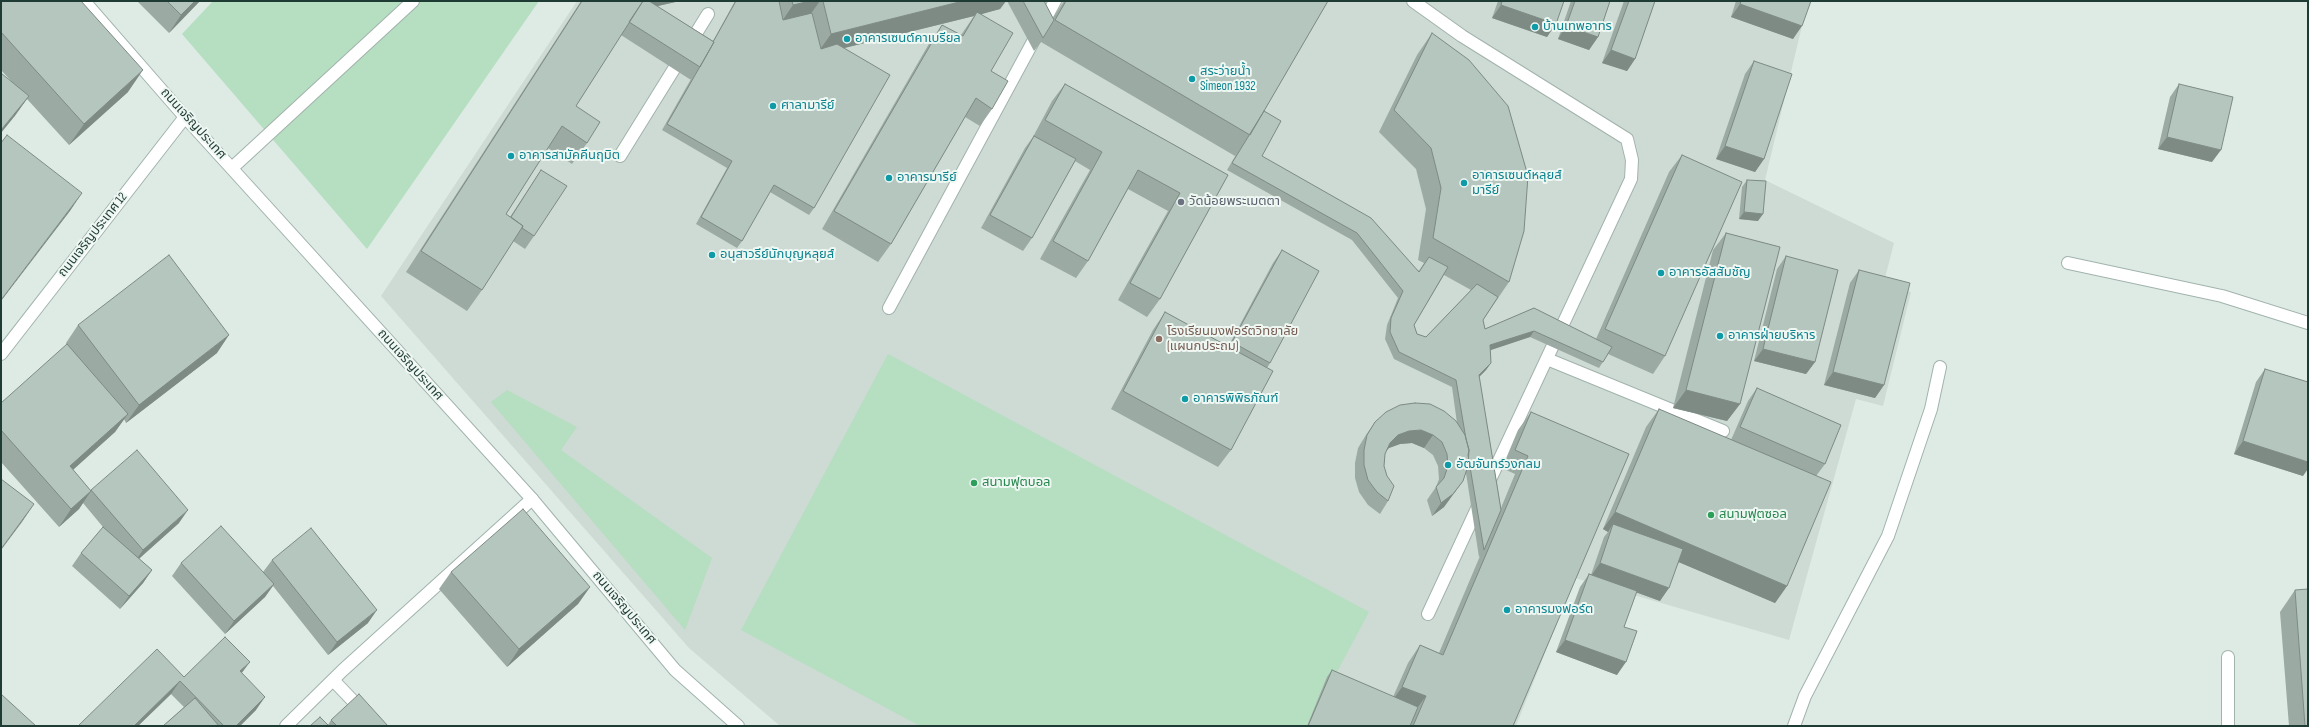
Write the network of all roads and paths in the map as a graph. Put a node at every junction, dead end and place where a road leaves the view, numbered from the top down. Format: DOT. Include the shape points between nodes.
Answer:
graph roads {
  1 [pos="84,1"];
  2 [pos="413,1"];
  3 [pos="1055,1"];
  4 [pos="1413,1"];
  5 [pos="1430,6"];
  6 [pos="708,14"];
  7 [pos="185,117"];
  8 [pos="620,156"];
  9 [pos="232,168"];
  10 [pos="2068,263"];
  11 [pos="889,308"];
  12 [pos="2308,323"];
  13 [pos="1,354"];
  14 [pos="1546,359"];
  15 [pos="1940,367"];
  16 [pos="1723,431"];
  17 [pos="532,499"];
  18 [pos="1428,614"];
  19 [pos="2228,657"];
  20 [pos="333,680"];
  21 [pos="286,726"];
  22 [pos="377,726"];
  23 [pos="738,726"];
  24 [pos="1794,726"];
  25 [pos="2228,726"];
  1 -- 7 [label="street, ถนนเจริญประเทศ"];
  2 -- 9 [label="street"];
  3 -- 11 [label="street"];
  4 -- 5 [label="street"];
  5 -- 14 [label="street" via="1462,36 1627,139 1632,160 1631,178"];
  6 -- 8 [label="street"];
  7 -- 9 [label="street, ถนนเจริญประเทศ"];
  7 -- 13 [label="street, ถนนเจริญประเทศ 12"];
  9 -- 17 [label="street, ถนนเจริญประเทศ"];
  10 -- 12 [label="street" via="2222,296"];
  14 -- 16 [label="street"];
  14 -- 18 [label="street"];
  15 -- 24 [label="street" via="1931,409 1888,536 1805,696"];
  17 -- 20 [label="street"];
  17 -- 23 [label="street, ถนนเจริญประเทศ" via="675,670"];
  19 -- 25 [label="street"];
  20 -- 21 [label="street"];
  20 -- 22 [label="street"];
}
